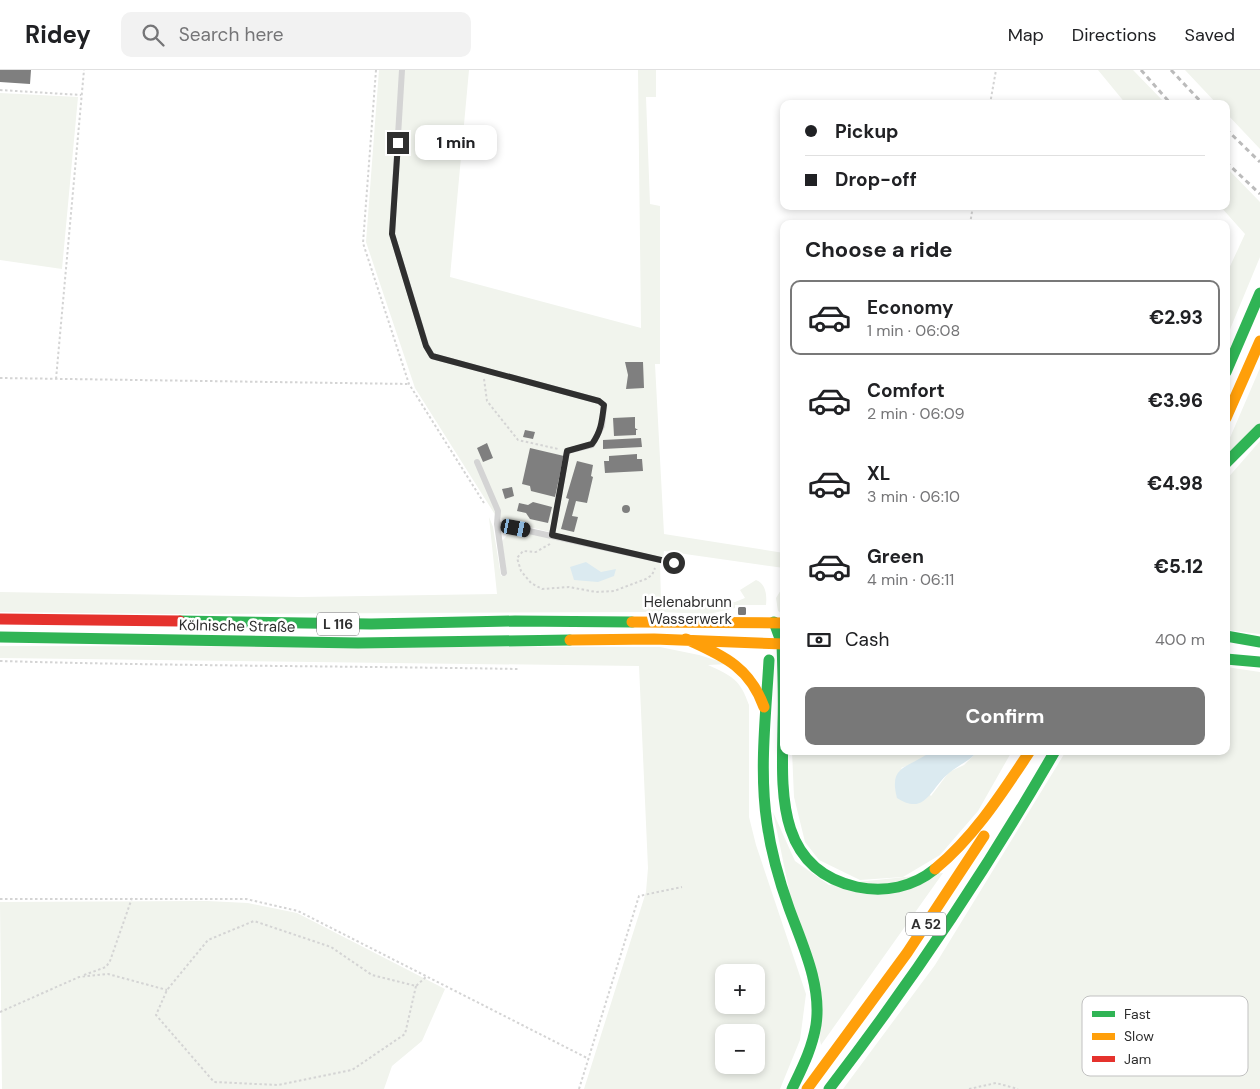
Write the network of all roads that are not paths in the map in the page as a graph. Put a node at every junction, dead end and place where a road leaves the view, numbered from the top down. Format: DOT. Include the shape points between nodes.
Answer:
graph roads {
  1 [pos="402,70"];
  2 [pos="1260,293"];
  3 [pos="1260,341"];
  4 [pos="1230,363"];
  5 [pos="1230,409"];
  6 [pos="1260,429"];
  7 [pos="1230,459"];
  8 [pos="477,462"];
  9 [pos="497,524"];
  10 [pos="552,535"];
  11 [pos="674,563"];
  12 [pos="504,573"];
  13 [pos="0,619"];
  14 [pos="779,623"];
  15 [pos="0,637"];
  16 [pos="1230,637"];
  17 [pos="686,639"];
  18 [pos="1260,642"];
  19 [pos="770,643"];
  20 [pos="780,644"];
  21 [pos="1230,659"];
  22 [pos="1260,662"];
  23 [pos="766,718"];
  24 [pos="783,755"];
  25 [pos="1027,755"];
  26 [pos="1032,755"];
  27 [pos="1053,755"];
  28 [pos="792,1089"];
  29 [pos="807,1089"];
  30 [pos="829,1089"];
  1 -- 10 [label="lane" via="392,234 426,346 432,356 604,405 602,426 592,444 567,451"];
  2 -- 4 [label="main road"];
  3 -- 5 [label="main road"];
  6 -- 7 [label="main road"];
  8 -- 9 [label="lane" via="498,511"];
  9 -- 10 [label="lane"];
  9 -- 12 [label="lane"];
  10 -- 11 [label="lane"];
  13 -- 14 [label="main road, Kölnische Straße / L 116" via="371,624"];
  14 -- 19 [label="main road"];
  15 -- 17 [label="main road, Kölnische Straße / L 116" via="339,643"];
  16 -- 18 [label="main road"];
  17 -- 19 [label="main road, L 116"];
  17 -- 23 [label="main road" via="726,658 746,672 757,688"];
  19 -- 20 [label="main road, L 116"];
  19 -- 23 [label="main road"];
  21 -- 22 [label="main road"];
  23 -- 28 [label="main road" via="766,816 770,844 813,975 818,1022 806,1066"];
  24 -- 25 [label="main road" via="782,791 786,817 794,840 807,861 831,880 875,891 903,886 927,876 949,859 970,836"];
  26 -- 29 [label="main road, A 52" via="970,859"];
  27 -- 30 [label="main road, A 52" via="980,876"];
}
